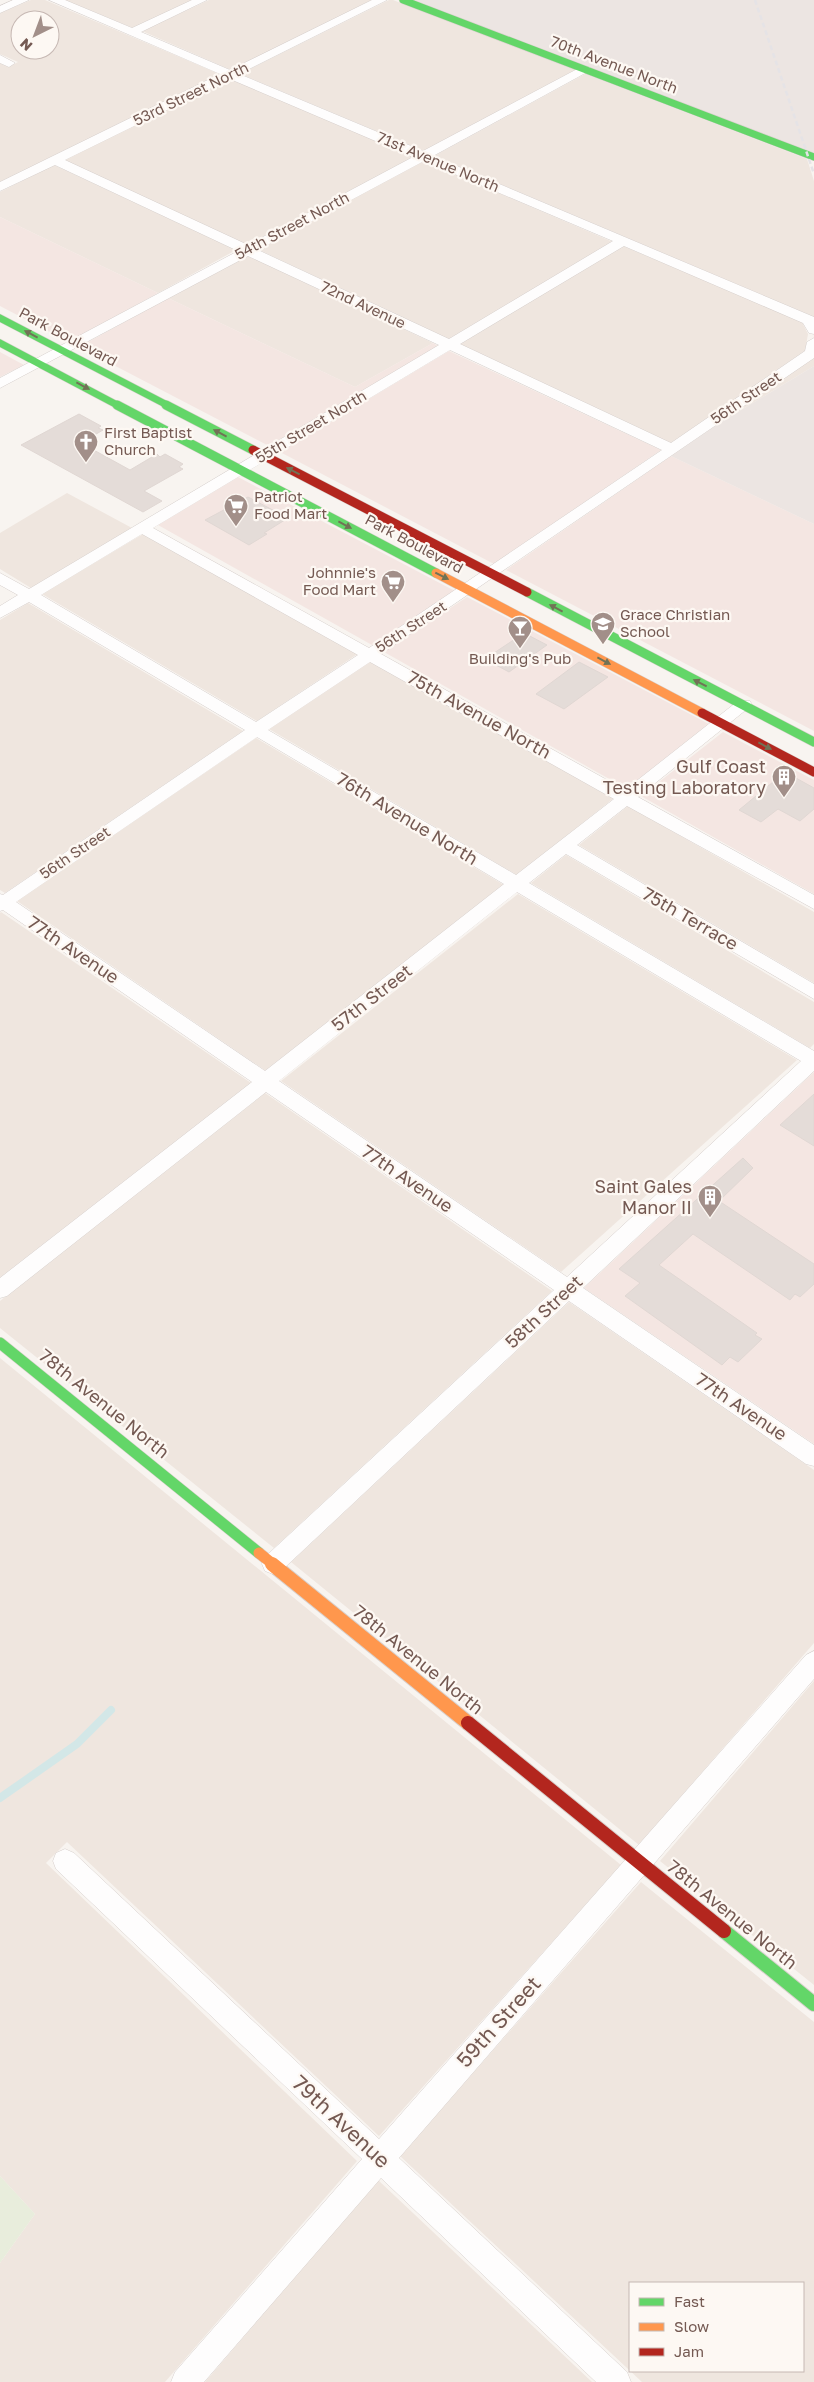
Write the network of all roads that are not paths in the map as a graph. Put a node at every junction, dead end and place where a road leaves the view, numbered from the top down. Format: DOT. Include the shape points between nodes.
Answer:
graph roads {
  1 [pos="23,0"];
  2 [pos="56,0"];
  3 [pos="201,0"];
  4 [pos="381,0"];
  5 [pos="403,0"];
  6 [pos="0,10"];
  7 [pos="133,32"];
  8 [pos="584,70"];
  9 [pos="231,74"];
  10 [pos="424,156"];
  11 [pos="814,158"];
  12 [pos="55,160"];
  13 [pos="0,187"];
  14 [pos="623,241"];
  15 [pos="246,250"];
  16 [pos="0,318"];
  17 [pos="814,330"];
  18 [pos="0,342"];
  19 [pos="814,342"];
  20 [pos="449,345"];
  21 [pos="63,351"];
  22 [pos="40,363"];
  23 [pos="0,384"];
  24 [pos="672,449"];
  25 [pos="263,456"];
  26 [pos="240,470"];
  27 [pos="142,528"];
  28 [pos="491,574"];
  29 [pos="0,578"];
  30 [pos="468,590"];
  31 [pos="30,595"];
  32 [pos="0,613"];
  33 [pos="370,654"];
  34 [pos="744,705"];
  35 [pos="722,723"];
  36 [pos="256,730"];
  37 [pos="814,742"];
  38 [pos="814,772"];
  39 [pos="626,798"];
  40 [pos="566,846"];
  41 [pos="518,884"];
  42 [pos="1,903"];
  43 [pos="814,903"];
  44 [pos="814,992"];
  45 [pos="814,1060"];
  46 [pos="266,1082"];
  47 [pos="568,1289"];
  48 [pos="0,1290"];
  49 [pos="0,1343"];
  50 [pos="814,1457"];
  51 [pos="273,1564"];
  52 [pos="814,1662"];
  53 [pos="65,1861"];
  54 [pos="640,1863"];
  55 [pos="814,2004"];
  56 [pos="378,2158"];
  57 [pos="185,2382"];
  58 [pos="617,2382"];
  1 -- 6 [label="street"];
  2 -- 7 [label="street, 71st Avenue North"];
  3 -- 7 [label="street"];
  4 -- 9 [label="street, 53rd Street North"];
  5 -- 8 [label="main road, 70th Avenue North"];
  7 -- 9 [label="street, 71st Avenue North"];
  8 -- 10 [label="street, 54th Street North"];
  8 -- 11 [label="main road, 70th Avenue North"];
  9 -- 10 [label="street, 71st Avenue North"];
  9 -- 12 [label="street, 53rd Street North"];
  10 -- 14 [label="street, 71st Avenue North"];
  10 -- 15 [label="street, 54th Street North"];
  12 -- 13 [label="street, 53rd Street North"];
  12 -- 15 [label="street, 72nd Avenue"];
  14 -- 17 [label="street, 71st Avenue North" via="809,320"];
  14 -- 20 [label="street, 55th Street North"];
  15 -- 20 [label="street, 72nd Avenue"];
  15 -- 21 [label="street, 54th Street North"];
  21 -- 16 [label="main road, Park Boulevard, one-way"];
  18 -- 22 [label="main road, Park Boulevard"];
  19 -- 24 [label="street, 56th Street" via="812,353"];
  20 -- 24 [label="street, 72nd Avenue"];
  20 -- 25 [label="street, 55th Street North"];
  21 -- 22 [label="street, 54th Street North"];
  25 -- 21 [label="main road, Park Boulevard, one-way"];
  22 -- 23 [label="street, 54th Street North"];
  22 -- 26 [label="main road, Park Boulevard, one-way"];
  24 -- 28 [label="street, 56th Street"];
  25 -- 26 [label="street, 55th Street North"];
  28 -- 25 [label="main road, Park Boulevard, one-way"];
  26 -- 27 [label="street, 55th Street North"];
  26 -- 30 [label="main road, Park Boulevard, one-way"];
  27 -- 31 [label="street, 55th Street North"];
  27 -- 33 [label="street, 75th Avenue North"];
  28 -- 30 [label="street, 56th Street"];
  34 -- 28 [label="main road, Park Boulevard, one-way"];
  29 -- 31 [label="street, 76th Avenue North"];
  30 -- 33 [label="street, 56th Street"];
  30 -- 35 [label="main road, Park Boulevard, one-way"];
  31 -- 32 [label="street, 55th Street North"];
  31 -- 36 [label="street, 76th Avenue North"];
  33 -- 36 [label="street, 56th Street"];
  33 -- 39 [label="street, 75th Avenue North"];
  34 -- 35 [label="street, 57th Street"];
  34 -- 37 [label="main road, Park Boulevard"];
  35 -- 38 [label="main road, Park Boulevard, one-way"];
  35 -- 39 [label="street, 57th Street"];
  36 -- 41 [label="street, 76th Avenue North"];
  36 -- 42 [label="street, 56th Street"];
  39 -- 40 [label="street, 57th Street"];
  39 -- 43 [label="street, 75th Avenue North"];
  40 -- 41 [label="street, 57th Street"];
  40 -- 44 [label="street, 75th Terrace"];
  41 -- 45 [label="street, 76th Avenue North"];
  41 -- 46 [label="street, 57th Street"];
  42 -- 46 [label="street, 77th Avenue"];
  45 -- 47 [label="street, 58th Street"];
  46 -- 47 [label="street, 77th Avenue"];
  46 -- 48 [label="street, 57th Street"];
  47 -- 50 [label="street, 77th Avenue"];
  47 -- 51 [label="street, 58th Street"];
  49 -- 51 [label="main road, 78th Avenue North"];
  51 -- 54 [label="main road, 78th Avenue North"];
  52 -- 54 [label="street, 59th Street"];
  53 -- 56 [label="street, 79th Avenue"];
  54 -- 55 [label="main road, 78th Avenue North"];
  54 -- 56 [label="street, 59th Street"];
  56 -- 57 [label="street, 59th Street"];
  56 -- 58 [label="street, 79th Avenue"];
}
